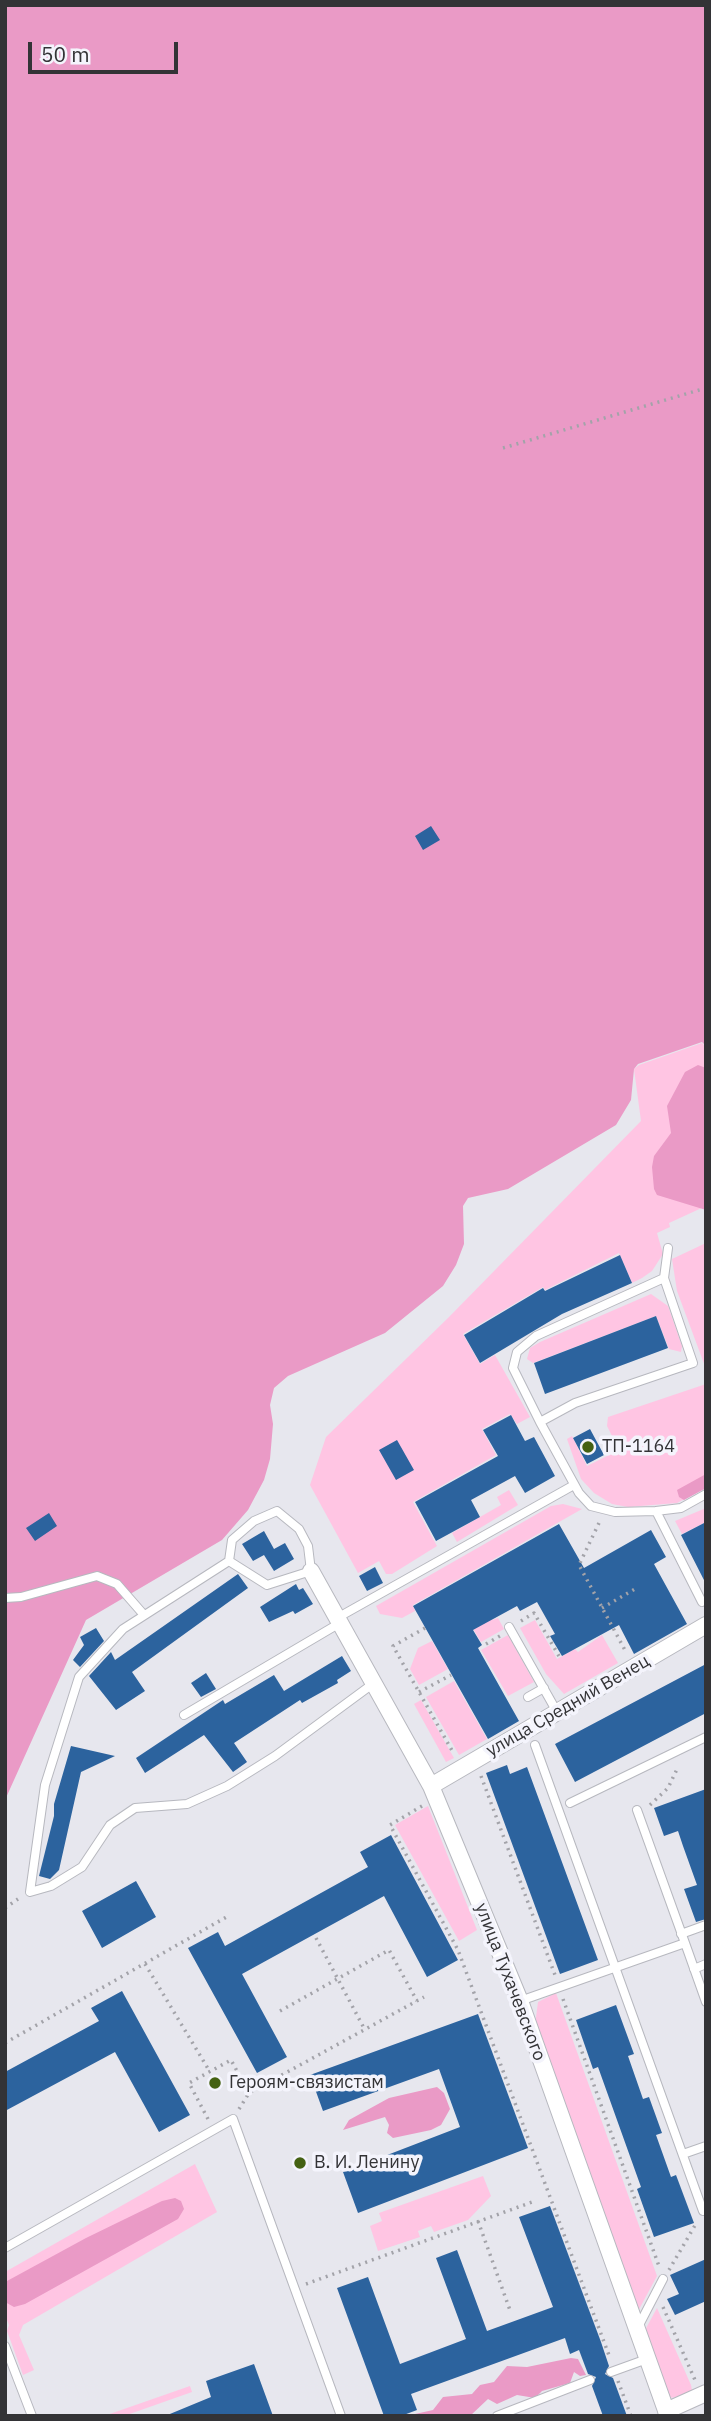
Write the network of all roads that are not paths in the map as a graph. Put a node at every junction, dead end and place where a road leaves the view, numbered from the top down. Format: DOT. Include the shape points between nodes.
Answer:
graph roads {
  1 [pos="668,1248"];
  2 [pos="664,1278"];
  3 [pos="540,1422"];
  4 [pos="574,1485"];
  5 [pos="706,1494"];
  6 [pos="656,1511"];
  7 [pos="229,1561"];
  8 [pos="311,1571"];
  9 [pos="5,1598"];
  10 [pos="702,1602"];
  11 [pos="144,1615"];
  12 [pos="339,1620"];
  13 [pos="706,1625"];
  14 [pos="509,1627"];
  15 [pos="374,1683"];
  16 [pos="544,1688"];
  17 [pos="528,1697"];
  18 [pos="557,1712"];
  19 [pos="184,1715"];
  20 [pos="706,1737"];
  21 [pos="535,1745"];
  22 [pos="433,1792"];
  23 [pos="570,1803"];
  24 [pos="638,1814"];
  25 [pos="706,1925"];
  26 [pos="681,1934"];
  27 [pos="685,1943"];
  28 [pos="706,1964"];
  29 [pos="617,1968"];
  30 [pos="694,1969"];
  31 [pos="520,2001"];
  32 [pos="706,2002"];
  33 [pos="706,2147"];
  34 [pos="683,2154"];
  35 [pos="703,2211"];
  36 [pos="5,2248"];
  37 [pos="663,2279"];
  38 [pos="637,2330"];
  39 [pos="5,2346"];
  40 [pos="647,2359"];
  41 [pos="613,2372"];
  42 [pos="590,2380"];
  43 [pos="702,2395"];
  44 [pos="667,2413"];
  45 [pos="32,2416"];
  46 [pos="341,2416"];
  47 [pos="497,2416"];
  1 -- 2 [label="lane"];
  2 -- 3 [label="lane" via="536,1336 517,1352 513,1368"];
  2 -- 3 [label="lane" via="693,1363 575,1403"];
  3 -- 4 [label="lane"];
  4 -- 6 [label="lane" via="591,1506 604,1511"];
  4 -- 12 [label="lane"];
  5 -- 6 [label="lane" via="681,1508"];
  6 -- 10 [label="lane"];
  7 -- 8 [label="lane" via="267,1585"];
  7 -- 8 [label="lane" via="232,1541 254,1521 277,1511 299,1529 308,1546"];
  7 -- 11 [label="lane"];
  8 -- 12 [label="street, улица Тухачевского"];
  9 -- 11 [label="lane" via="97,1576 117,1584"];
  11 -- 15 [label="lane" via="123,1629 79,1677 45,1785 30,1892 51,1886 82,1867 110,1825 135,1808 187,1804 227,1786"];
  12 -- 15 [label="street, улица Тухачевского"];
  12 -- 19 [label="lane"];
  13 -- 18 [label="street, улица Средний Венец"];
  14 -- 16 [label="lane"];
  15 -- 22 [label="street, улица Тухачевского"];
  16 -- 17 [label="lane"];
  16 -- 18 [label="lane"];
  18 -- 22 [label="street, улица Средний Венец" via="461,1768"];
  20 -- 23 [label="lane"];
  21 -- 29 [label="lane"];
  22 -- 31 [label="street, улица Тухачевского"];
  24 -- 26 [label="lane"];
  25 -- 26 [label="lane"];
  26 -- 27 [label="lane"];
  27 -- 29 [label="lane"];
  27 -- 30 [label="lane"];
  28 -- 30 [label="lane"];
  29 -- 31 [label="lane"];
  29 -- 34 [label="lane"];
  30 -- 32 [label="lane"];
  31 -- 38 [label="street, улица Тухачевского"];
  33 -- 34 [label="lane"];
  34 -- 35 [label="lane"];
  36 -- 46 [label="lane" via="233,2119"];
  37 -- 38 [label="lane"];
  38 -- 40 [label="street, улица Тухачевского"];
  39 -- 45 [label="lane"];
  40 -- 41 [label="lane"];
  40 -- 44 [label="street, улица Тухачевского"];
  42 -- 47 [label="lane"];
  43 -- 44 [label="street, улица Тухачевского"];
}
